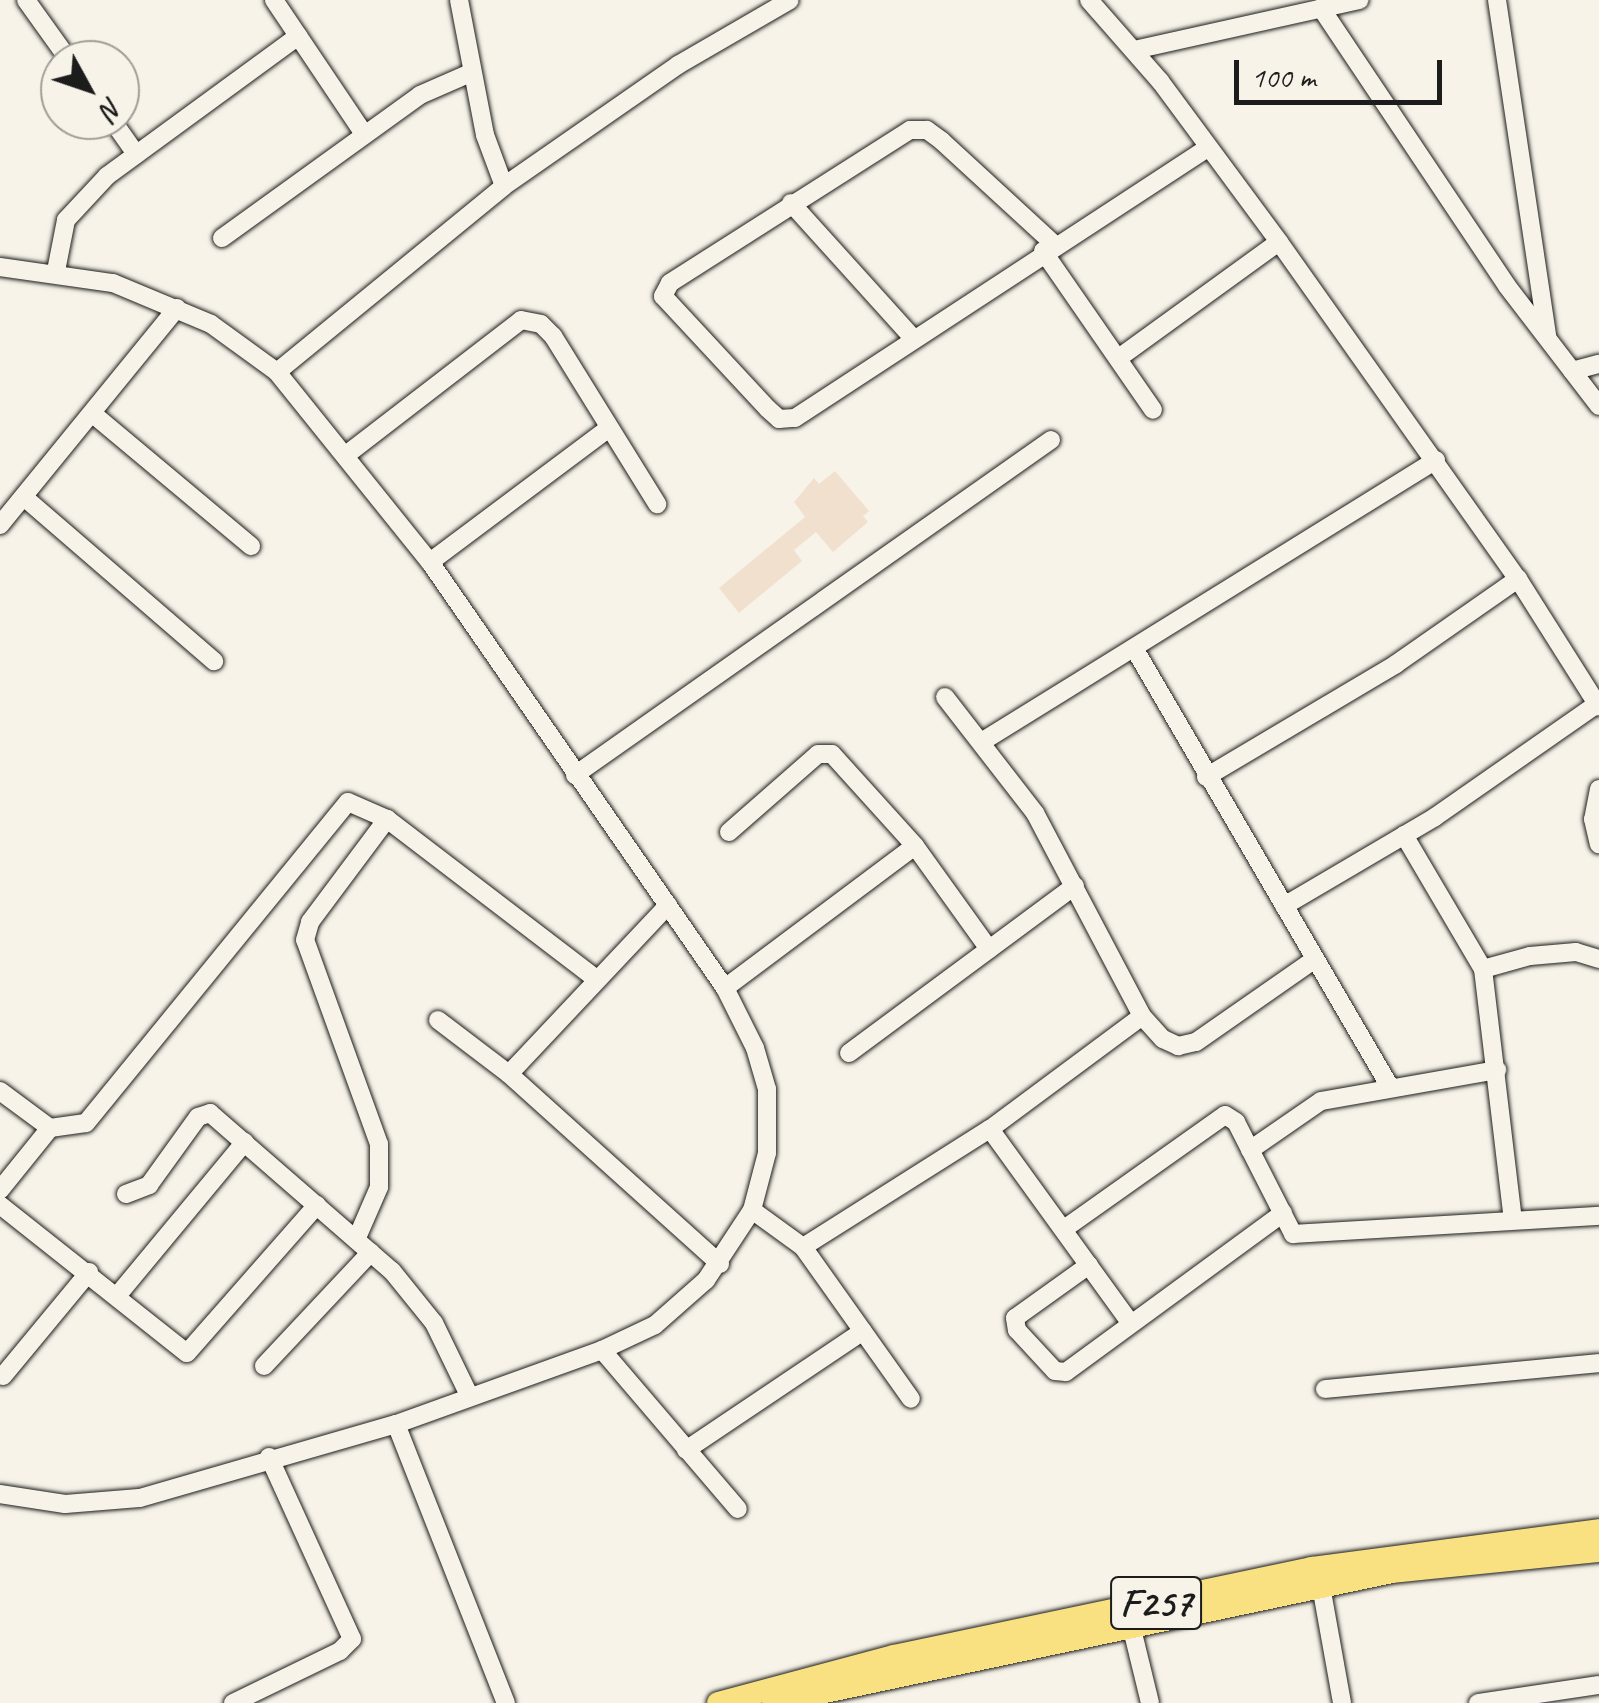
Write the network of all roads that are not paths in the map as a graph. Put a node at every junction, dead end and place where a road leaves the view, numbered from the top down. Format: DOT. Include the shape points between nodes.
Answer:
graph roads {
  1 [pos="26,0"];
  2 [pos="274,0"];
  3 [pos="459,0"];
  4 [pos="790,0"];
  5 [pos="1089,0"];
  6 [pos="1360,0"];
  7 [pos="1497,0"];
  8 [pos="1321,8"];
  9 [pos="298,36"];
  10 [pos="55,40"];
  11 [pos="1134,50"];
  12 [pos="470,72"];
  13 [pos="364,134"];
  14 [pos="126,140"];
  15 [pos="1208,148"];
  16 [pos="136,154"];
  17 [pos="504,186"];
  18 [pos="791,203"];
  19 [pos="222,238"];
  20 [pos="1280,242"];
  21 [pos="1049,248"];
  22 [pos="0,267"];
  23 [pos="56,271"];
  24 [pos="177,308"];
  25 [pos="912,337"];
  26 [pos="1547,338"];
  27 [pos="1120,357"];
  28 [pos="1599,364"];
  29 [pos="1572,370"];
  30 [pos="277,372"];
  31 [pos="1599,406"];
  32 [pos="1152,410"];
  33 [pos="93,414"];
  34 [pos="609,428"];
  35 [pos="1051,440"];
  36 [pos="346,455"];
  37 [pos="1436,460"];
  38 [pos="25,498"];
  39 [pos="657,504"];
  40 [pos="0,525"];
  41 [pos="251,546"];
  42 [pos="430,562"];
  43 [pos="1518,579"];
  44 [pos="1134,648"];
  45 [pos="214,661"];
  46 [pos="945,697"];
  47 [pos="1598,705"];
  48 [pos="983,741"];
  49 [pos="576,774"];
  50 [pos="1206,777"];
  51 [pos="1599,789"];
  52 [pos="387,819"];
  53 [pos="729,832"];
  54 [pos="1404,835"];
  55 [pos="1599,844"];
  56 [pos="914,846"];
  57 [pos="1076,886"];
  58 [pos="668,904"];
  59 [pos="1284,906"];
  60 [pos="989,949"];
  61 [pos="1599,958"];
  62 [pos="1315,959"];
  63 [pos="1483,969"];
  64 [pos="596,979"];
  65 [pos="725,988"];
  66 [pos="1142,1016"];
  67 [pos="438,1020"];
  68 [pos="849,1054"];
  69 [pos="1496,1070"];
  70 [pos="509,1074"];
  71 [pos="1388,1086"];
  72 [pos="0,1091"];
  73 [pos="50,1128"];
  74 [pos="990,1129"];
  75 [pos="244,1142"];
  76 [pos="1250,1150"];
  77 [pos="0,1190"];
  78 [pos="126,1194"];
  79 [pos="0,1205"];
  80 [pos="317,1205"];
  81 [pos="752,1210"];
  82 [pos="1283,1213"];
  83 [pos="1599,1216"];
  84 [pos="1514,1219"];
  85 [pos="1064,1229"];
  86 [pos="364,1246"];
  87 [pos="804,1247"];
  88 [pos="720,1264"];
  89 [pos="1088,1265"];
  90 [pos="89,1272"];
  91 [pos="117,1296"];
  92 [pos="1129,1321"];
  93 [pos="863,1331"];
  94 [pos="602,1350"];
  95 [pos="1599,1364"];
  96 [pos="264,1366"];
  97 [pos="3,1376"];
  98 [pos="1325,1388"];
  99 [pos="470,1397"];
  100 [pos="911,1398"];
  101 [pos="396,1424"];
  102 [pos="686,1450"];
  103 [pos="269,1457"];
  104 [pos="0,1494"];
  105 [pos="738,1509"];
  106 [pos="1599,1530"];
  107 [pos="1599,1551"];
  108 [pos="1321,1586"];
  109 [pos="1131,1625"];
  110 [pos="1599,1685"];
  111 [pos="820,1698"];
  112 [pos="233,1703"];
  113 [pos="506,1703"];
  114 [pos="718,1703"];
  115 [pos="772,1703"];
  116 [pos="1150,1703"];
  117 [pos="1342,1703"];
  118 [pos="1478,1703"];
  1 -- 10 [label="street"];
  2 -- 9 [label="street"];
  3 -- 12 [label="street"];
  4 -- 17 [label="street" via="678,65"];
  5 -- 11 [label="street"];
  6 -- 8 [label="street"];
  7 -- 26 [label="street"];
  8 -- 11 [label="street"];
  8 -- 26 [label="street"];
  9 -- 13 [label="street"];
  9 -- 16 [label="street"];
  11 -- 15 [label="street"];
  12 -- 13 [label="street" via="420,95"];
  12 -- 17 [label="street"];
  13 -- 19 [label="street"];
  14 -- 16 [label="street"];
  15 -- 20 [label="street"];
  15 -- 21 [label="street"];
  16 -- 23 [label="street" via="66,220"];
  17 -- 30 [label="street"];
  18 -- 21 [label="street" via="910,130 927,130"];
  18 -- 25 [label="street"];
  18 -- 25 [label="street" via="670,283 664,296 673,313 779,418 795,418"];
  20 -- 27 [label="street"];
  20 -- 37 [label="street"];
  21 -- 25 [label="street"];
  21 -- 27 [label="street"];
  22 -- 23 [label="street"];
  23 -- 24 [label="street" via="113,283"];
  24 -- 30 [label="street" via="212,324"];
  24 -- 33 [label="street"];
  26 -- 29 [label="street"];
  27 -- 32 [label="street"];
  28 -- 29 [label="street"];
  29 -- 31 [label="street"];
  30 -- 36 [label="street"];
  33 -- 38 [label="street"];
  33 -- 41 [label="street"];
  34 -- 36 [label="street" via="553,336 541,324 521,320"];
  34 -- 39 [label="street"];
  34 -- 42 [label="street"];
  35 -- 49 [label="street"];
  36 -- 42 [label="street"];
  37 -- 43 [label="street"];
  37 -- 44 [label="street"];
  38 -- 40 [label="street"];
  38 -- 45 [label="street"];
  42 -- 49 [label="street"];
  43 -- 47 [label="street"];
  43 -- 50 [label="street" via="1314,716"];
  44 -- 48 [label="street"];
  44 -- 50 [label="street"];
  46 -- 48 [label="street"];
  47 -- 54 [label="street"];
  48 -- 57 [label="street"];
  49 -- 58 [label="street"];
  50 -- 59 [label="street"];
  51 -- 55 [label="street" via="1593,818"];
  52 -- 64 [label="street"];
  52 -- 73 [label="street" via="359,801 348,802 86,1123"];
  52 -- 86 [label="street" via="310,922 306,940 379,1144 379,1187"];
  53 -- 56 [label="street" via="818,754 832,754"];
  54 -- 59 [label="street"];
  54 -- 63 [label="street"];
  56 -- 60 [label="street"];
  56 -- 65 [label="street"];
  57 -- 60 [label="street"];
  57 -- 66 [label="street"];
  58 -- 64 [label="street"];
  58 -- 65 [label="street"];
  59 -- 62 [label="street"];
  60 -- 68 [label="street"];
  61 -- 63 [label="street" via="1561,953"];
  62 -- 66 [label="street" via="1196,1042 1178,1046 1162,1040"];
  62 -- 71 [label="street"];
  63 -- 69 [label="street"];
  64 -- 70 [label="street"];
  65 -- 81 [label="street" via="766,1089 767,1154"];
  66 -- 74 [label="street"];
  67 -- 70 [label="street"];
  69 -- 71 [label="street"];
  69 -- 84 [label="street"];
  70 -- 88 [label="street"];
  71 -- 76 [label="street" via="1320,1101"];
  72 -- 73 [label="street"];
  73 -- 77 [label="street"];
  74 -- 85 [label="street"];
  74 -- 87 [label="street"];
  75 -- 78 [label="street" via="204,1112 149,1185"];
  75 -- 80 [label="street"];
  75 -- 91 [label="street"];
  76 -- 82 [label="street"];
  76 -- 85 [label="street" via="1236,1122 1215,1116"];
  79 -- 90 [label="street"];
  80 -- 86 [label="street"];
  80 -- 91 [label="street" via="187,1353"];
  81 -- 87 [label="street"];
  81 -- 88 [label="street"];
  82 -- 84 [label="street" via="1293,1234 1312,1237"];
  82 -- 92 [label="street"];
  83 -- 84 [label="street"];
  85 -- 89 [label="street"];
  86 -- 96 [label="street"];
  86 -- 99 [label="street" via="434,1323"];
  87 -- 93 [label="street"];
  88 -- 94 [label="street" via="655,1325"];
  89 -- 92 [label="street"];
  89 -- 92 [label="street" via="1016,1318 1017,1330 1041,1360 1066,1372"];
  90 -- 91 [label="street"];
  90 -- 97 [label="street"];
  93 -- 100 [label="street"];
  93 -- 102 [label="street"];
  94 -- 99 [label="street"];
  94 -- 102 [label="street"];
  95 -- 98 [label="street"];
  99 -- 101 [label="street"];
  101 -- 103 [label="street"];
  101 -- 113 [label="street"];
  102 -- 105 [label="street"];
  103 -- 104 [label="street" via="139,1498 65,1504"];
  103 -- 112 [label="street" via="352,1638 340,1652"];
  106 -- 114 [label="main road, F257" via="1312,1568 894,1656"];
  107 -- 108 [label="main road, F257" via="1392,1572"];
  108 -- 109 [label="main road, F257"];
  108 -- 117 [label="street"];
  109 -- 111 [label="main road, F257"];
  109 -- 116 [label="street"];
  110 -- 118 [label="street"];
  111 -- 115 [label="main road, F257"];
}
